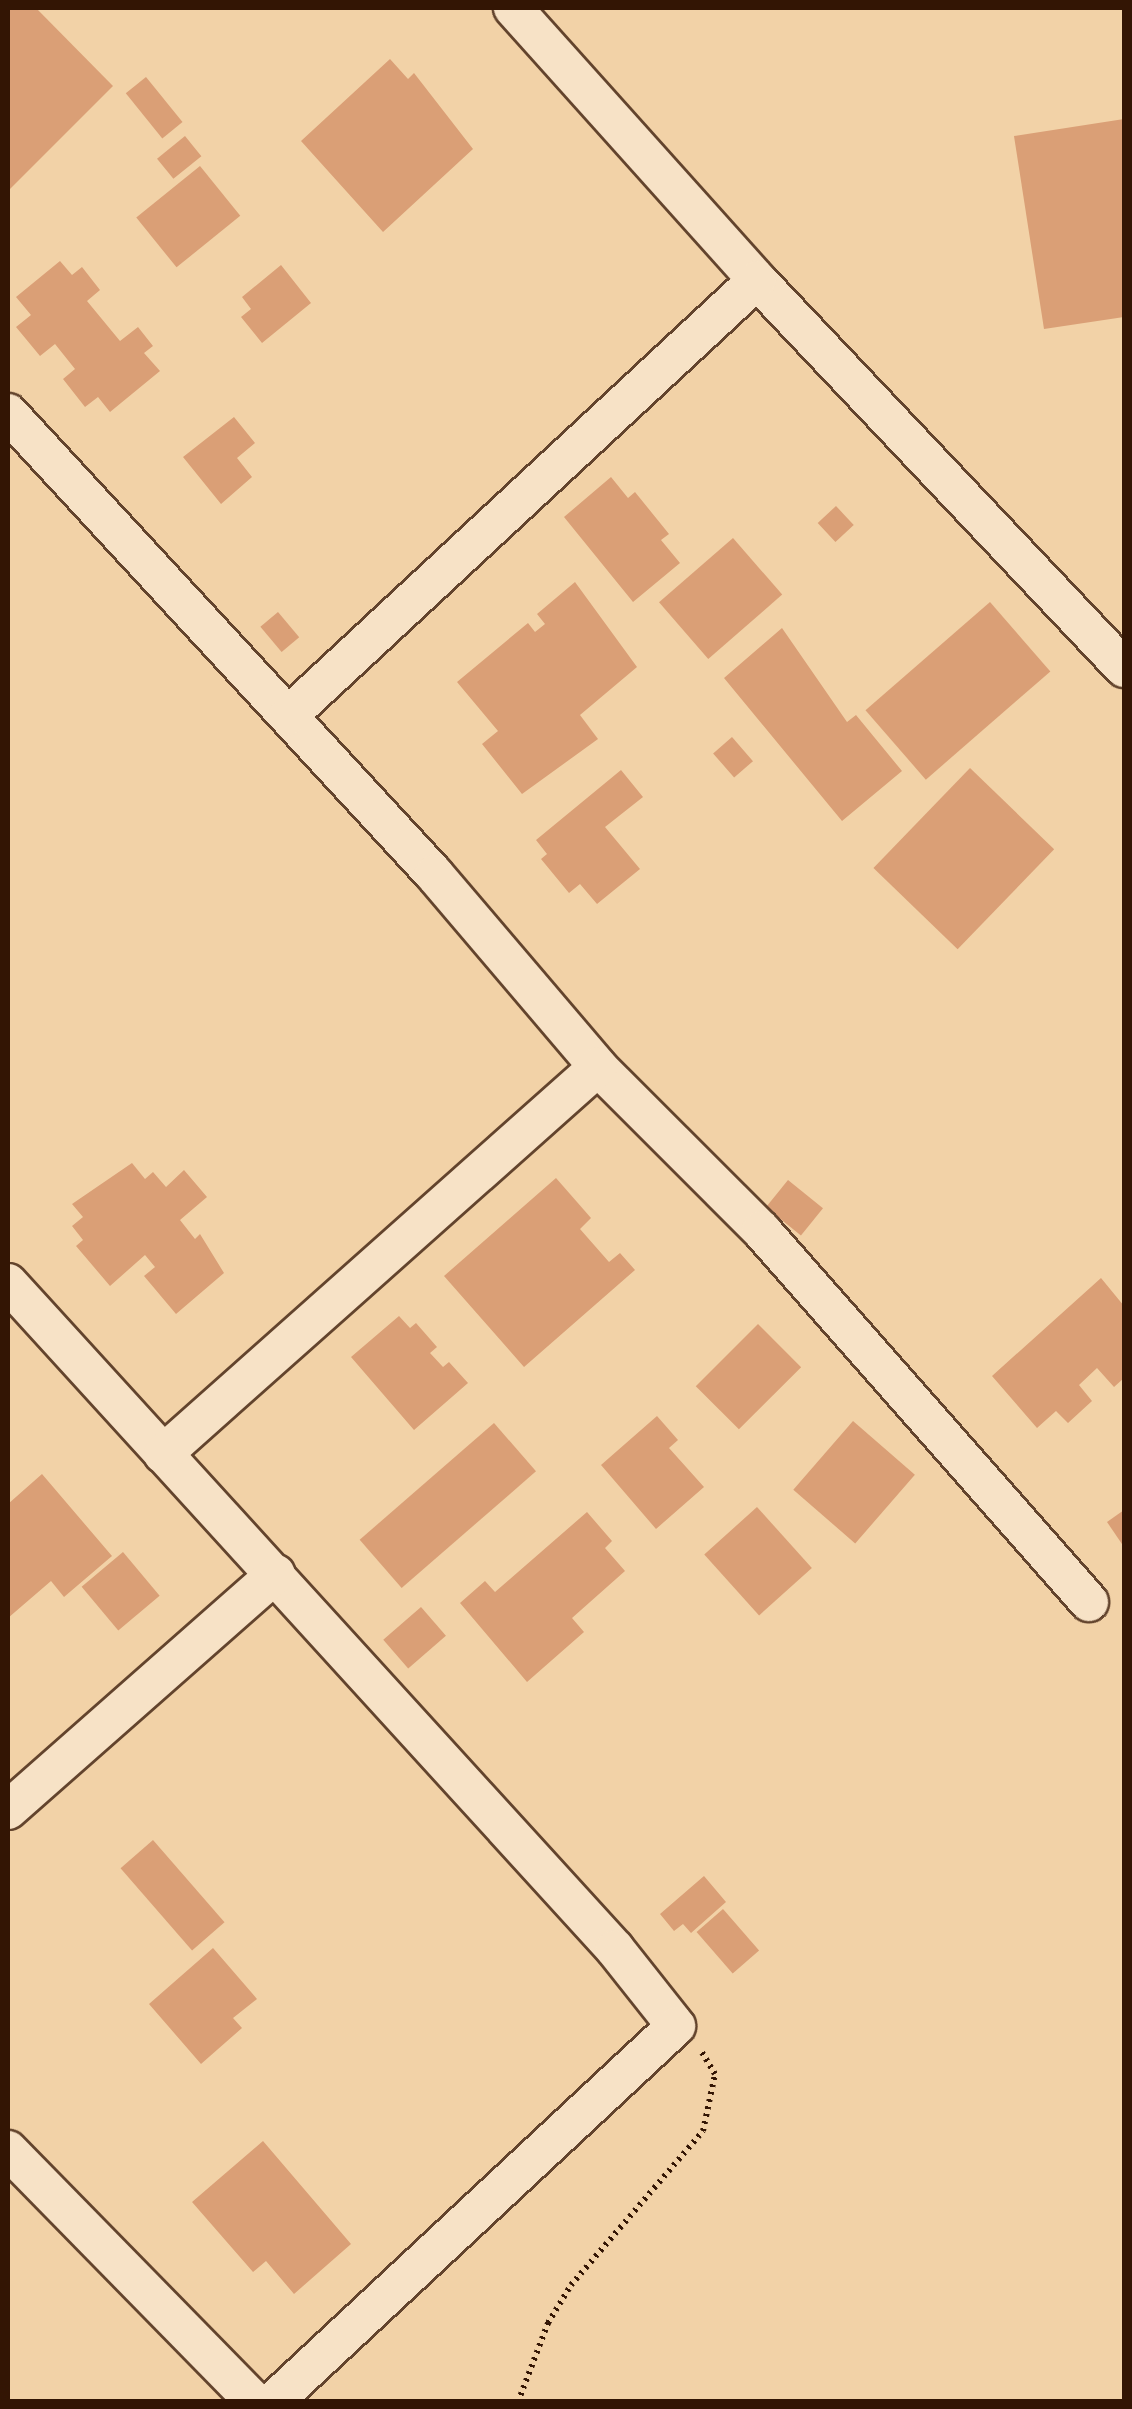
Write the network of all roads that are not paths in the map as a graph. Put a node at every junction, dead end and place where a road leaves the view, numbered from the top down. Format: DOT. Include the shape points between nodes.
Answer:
graph roads {
  1 [pos="514,8"];
  2 [pos="756,280"];
  3 [pos="8,413"];
  4 [pos="1124,668"];
  5 [pos="288,716"];
  6 [pos="598,1068"];
  7 [pos="8,1283"];
  8 [pos="163,1454"];
  9 [pos="276,1574"];
  10 [pos="1089,1602"];
  11 [pos="8,1810"];
  12 [pos="8,2150"];
  13 [pos="255,2402"];
  14 [pos="273,2402"];
  1 -- 2 [label="street"];
  2 -- 4 [label="street"];
  2 -- 5 [label="street"];
  3 -- 5 [label="street"];
  5 -- 6 [label="street" via="434,874"];
  6 -- 8 [label="street"];
  6 -- 10 [label="street" via="761,1230"];
  7 -- 8 [label="street"];
  8 -- 9 [label="street"];
  9 -- 11 [label="street"];
  9 -- 14 [label="street" via="676,2026"];
  12 -- 13 [label="street"];
}
